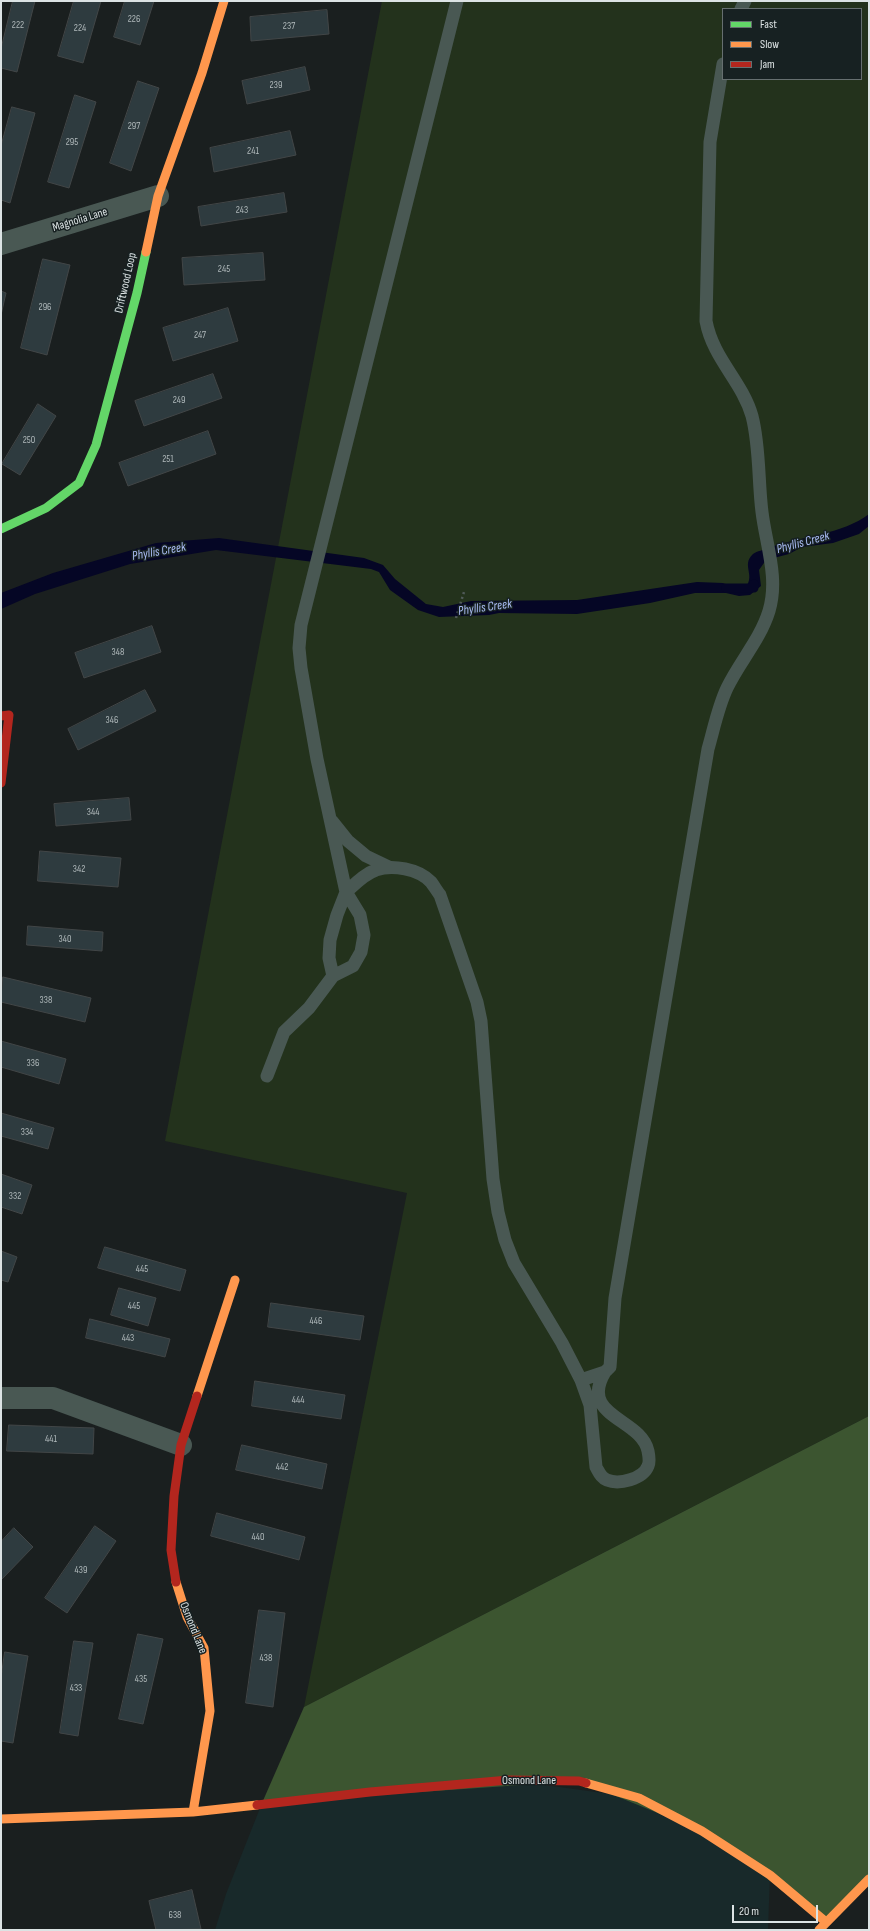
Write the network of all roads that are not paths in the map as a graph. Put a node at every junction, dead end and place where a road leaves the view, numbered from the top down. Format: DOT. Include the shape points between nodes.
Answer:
graph roads {
  1 [pos="224,1"];
  2 [pos="457,1"];
  3 [pos="722,70"];
  4 [pos="158,196"];
  5 [pos="1,244"];
  6 [pos="1,530"];
  7 [pos="5,716"];
  8 [pos="1,783"];
  9 [pos="330,819"];
  10 [pos="389,867"];
  11 [pos="346,892"];
  12 [pos="333,976"];
  13 [pos="267,1076"];
  14 [pos="235,1280"];
  15 [pos="605,1372"];
  16 [pos="581,1380"];
  17 [pos="1,1398"];
  18 [pos="181,1445"];
  19 [pos="193,1812"];
  20 [pos="1,1819"];
  21 [pos="869,1878"];
  22 [pos="827,1927"];
  1 -- 4 [label="street, Driftwood Loop" via="202,73"];
  2 -- 9 [label="lane" via="301,625 301,668"];
  3 -- 15 [label="lane" via="710,142 706,321 715,350 745,398 752,415 773,587 769,610 761,632 727,688 708,749 615,1298 610,1366"];
  4 -- 5 [label="street, Magnolia Lane"];
  4 -- 6 [label="street, Driftwood Loop" via="137,293 96,445 79,482 46,508"];
  7 -- 8 [label="street"];
  9 -- 10 [label="lane" via="348,841 366,856"];
  9 -- 11 [label="lane"];
  10 -- 11 [label="lane" via="375,870"];
  10 -- 16 [label="lane" via="407,869 420,874 430,881 440,895 477,1002 481,1021 493,1179 505,1240 514,1263"];
  11 -- 12 [label="lane" via="330,940 329,958"];
  11 -- 12 [label="lane" via="360,915 364,934 361,952 353,966"];
  12 -- 13 [label="lane" via="309,1008 284,1032"];
  14 -- 18 [label="street, Osmond Lane"];
  15 -- 16 [label="lane"];
  15 -- 16 [label="lane" via="599,1382 598,1394 601,1405 642,1438 647,1446 648,1467 632,1479 619,1482 600,1476 596,1467 590,1405"];
  17 -- 18 [label="street" via="54,1398"];
  18 -- 19 [label="street, Osmond Lane" via="174,1496 171,1550 178,1589 187,1617 204,1648 210,1711"];
  19 -- 20 [label="street, Osmond Lane"];
  19 -- 22 [label="street, Osmond Lane" via="370,1792 509,1780 579,1781 639,1798 702,1830 770,1876"];
  21 -- 22 [label="street"];
}
